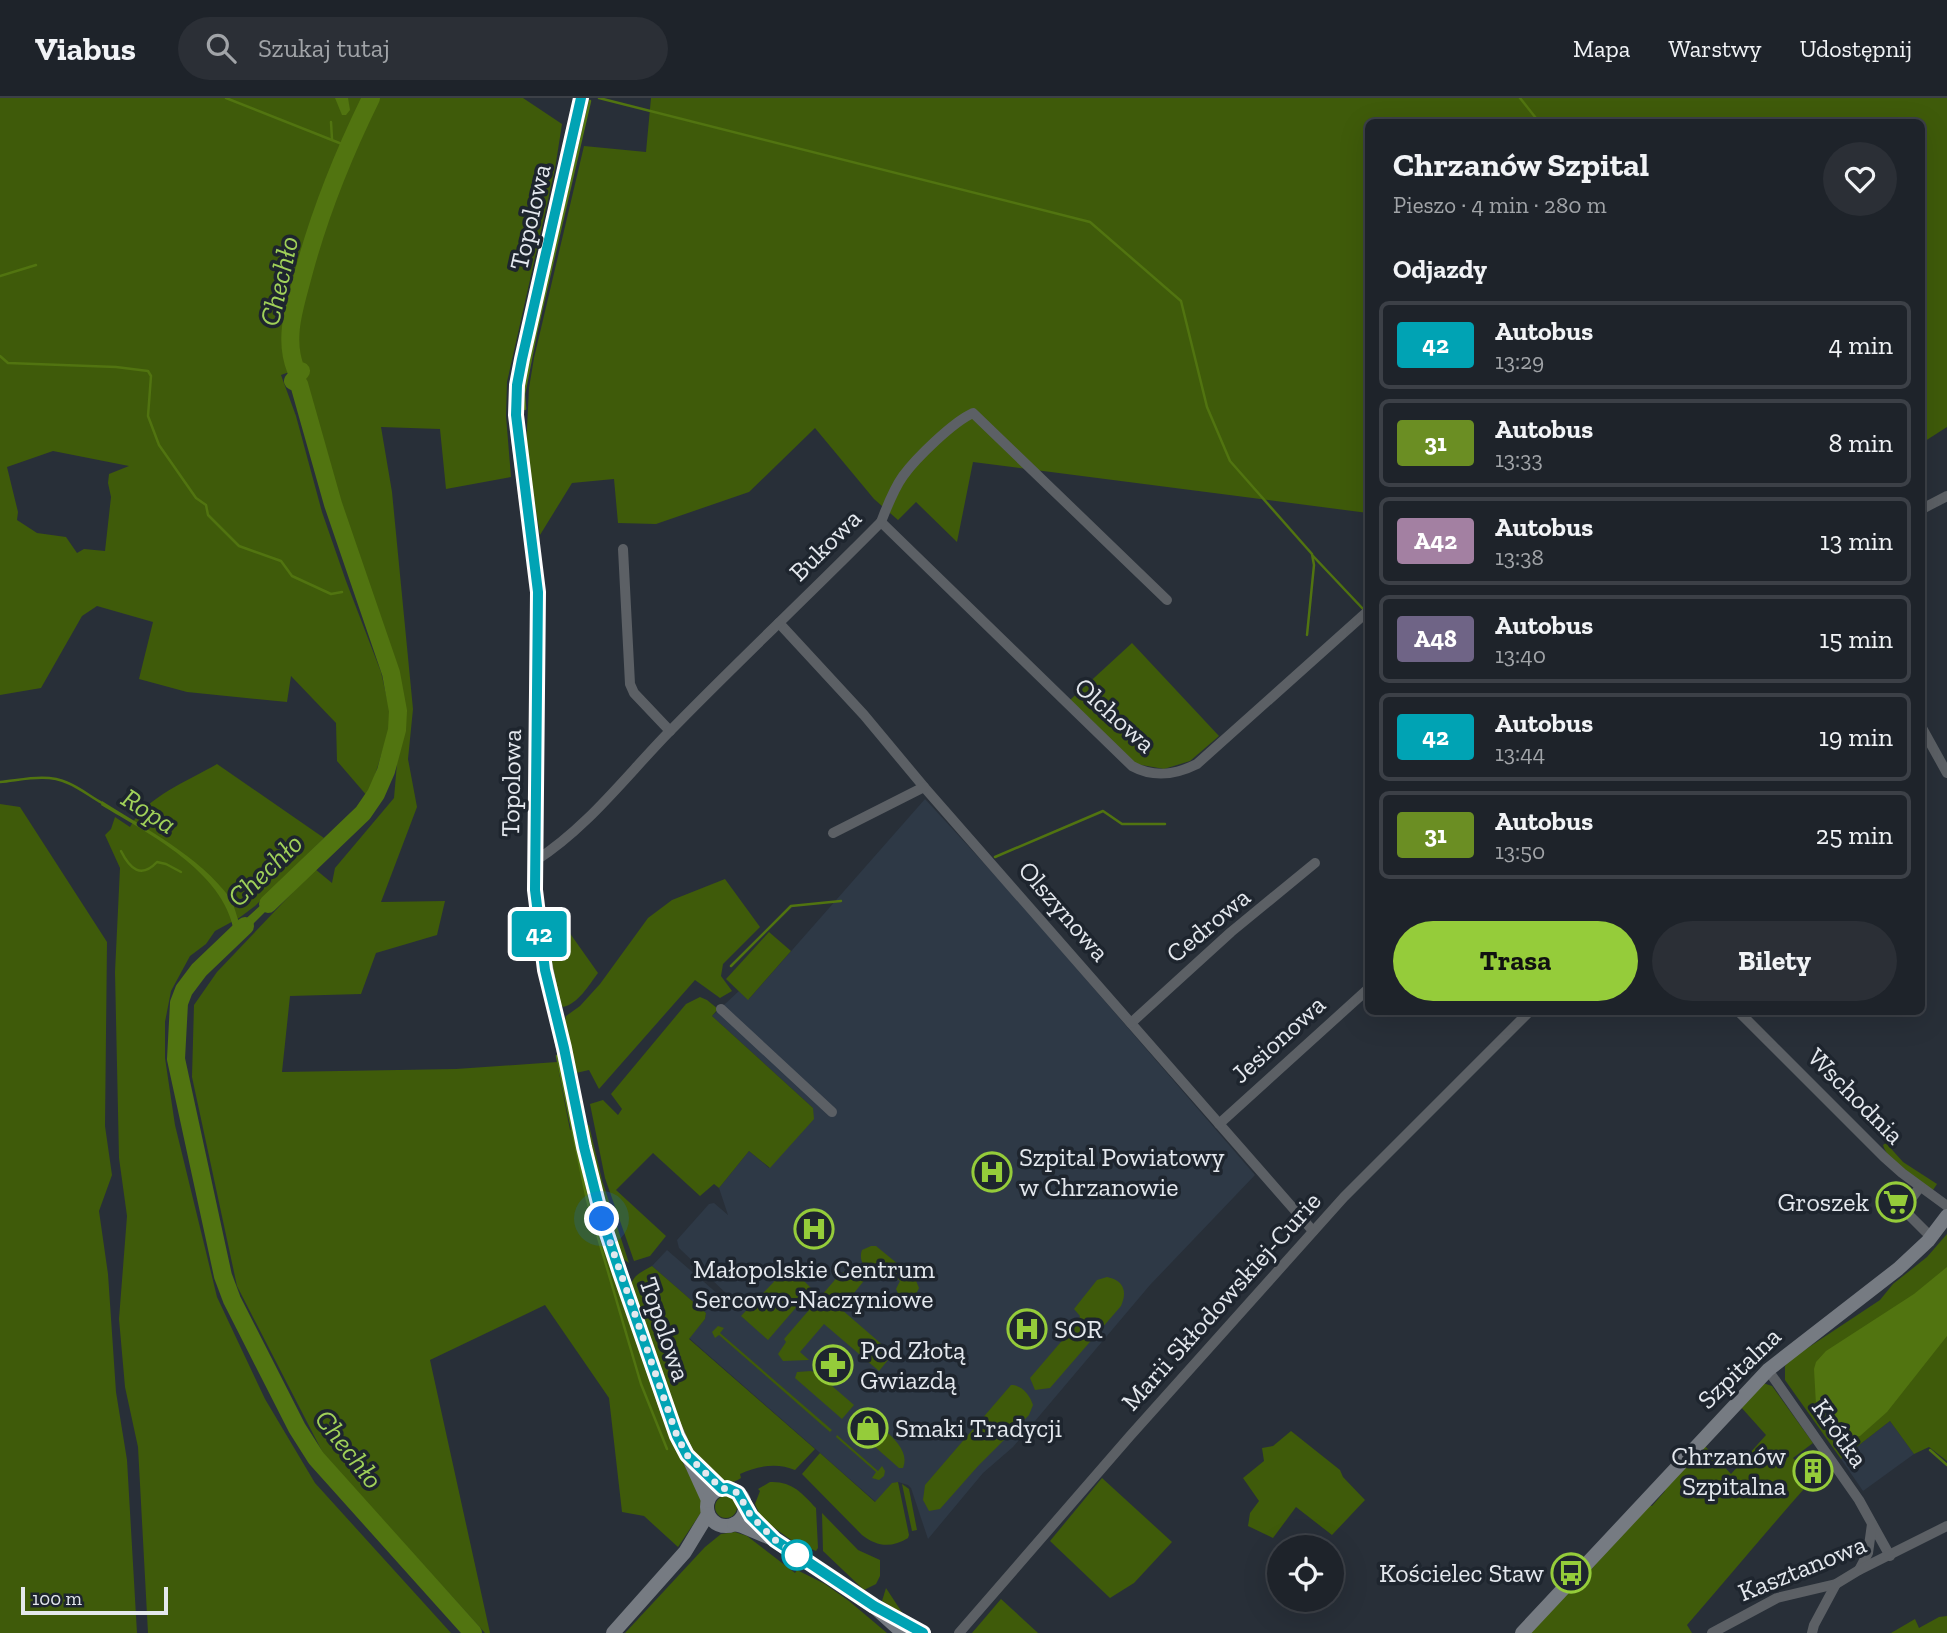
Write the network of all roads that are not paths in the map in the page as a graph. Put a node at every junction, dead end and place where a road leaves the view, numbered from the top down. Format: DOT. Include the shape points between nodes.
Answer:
graph roads {
  1 [pos="581,98"];
  2 [pos="1947,496"];
  3 [pos="1925,507"];
  4 [pos="881,522"];
  5 [pos="623,549"];
  6 [pos="1167,600"];
  7 [pos="1365,614"];
  8 [pos="779,623"];
  9 [pos="670,731"];
  10 [pos="1925,733"];
  11 [pos="1947,773"];
  12 [pos="924,787"];
  13 [pos="833,834"];
  14 [pos="535,861"];
  15 [pos="1315,863"];
  16 [pos="1365,992"];
  17 [pos="721,1009"];
  18 [pos="1526,1015"];
  19 [pos="1742,1015"];
  20 [pos="1130,1023"];
  21 [pos="832,1112"];
  22 [pos="1219,1124"];
  23 [pos="1920,1187"];
  24 [pos="1947,1206"];
  25 [pos="1947,1216"];
  26 [pos="1313,1231"];
  27 [pos="1926,1232"];
  28 [pos="1768,1370"];
  29 [pos="687,1455"];
  30 [pos="722,1489"];
  31 [pos="708,1507"];
  32 [pos="745,1508"];
  33 [pos="1872,1524"];
  34 [pos="727,1525"];
  35 [pos="1947,1526"];
  36 [pos="775,1540"];
  37 [pos="1870,1545"];
  38 [pos="685,1552"];
  39 [pos="1890,1556"];
  40 [pos="1878,1562"];
  41 [pos="1859,1570"];
  42 [pos="1836,1584"];
  43 [pos="874,1606"];
  44 [pos="613,1633"];
  45 [pos="903,1633"];
  46 [pos="923,1633"];
  47 [pos="959,1633"];
  48 [pos="1522,1633"];
  49 [pos="1712,1633"];
  50 [pos="1812,1633"];
  1 -- 14 [label="street, Topolowa" via="516,400 538,592"];
  2 -- 3 [label="street"];
  4 -- 6 [label="street, Bukowa" via="904,475 960,419 973,413"];
  4 -- 7 [label="street, Olchowa" via="1132,766 1152,775 1175,773 1197,764"];
  4 -- 8 [label="street, Bukowa"];
  5 -- 9 [label="street" via="630,684"];
  8 -- 9 [label="street, Bukowa"];
  8 -- 12 [label="street, Olszynowa"];
  9 -- 14 [label="street, Bukowa" via="599,807"];
  10 -- 11 [label="street"];
  12 -- 13 [label="street"];
  12 -- 20 [label="street, Olszynowa"];
  14 -- 29 [label="street, Topolowa" via="539,934 602,1219 667,1410"];
  15 -- 20 [label="street, Cedrowa"];
  16 -- 22 [label="street, Jesionowa"];
  17 -- 21 [label="street"];
  18 -- 26 [label="street, Marii Skłodowskiej-Curie"];
  19 -- 23 [label="street, Wschodnia"];
  20 -- 22 [label="street, Olszynowa"];
  22 -- 26 [label="street, Olszynowa"];
  23 -- 24 [label="street, Wschodnia"];
  23 -- 27 [label="street" via="1906,1212"];
  25 -- 28 [label="street, Szpitalna" via="1899,1269"];
  26 -- 47 [label="street, Marii Skłodowskiej-Curie"];
  28 -- 33 [label="street, Krótka"];
  28 -- 48 [label="street, Szpitalna"];
  29 -- 30 [label="street, Topolowa"];
  29 -- 31 [label="street, Topolowa"];
  30 -- 31 [label="street" via="713,1493"];
  30 -- 32 [label="street" via="738,1493"];
  31 -- 34 [label="street"];
  31 -- 38 [label="street"];
  32 -- 34 [label="street" via="743,1515"];
  32 -- 36 [label="street"];
  33 -- 37 [label="street"];
  33 -- 39 [label="street, Krótka"];
  34 -- 36 [label="street" via="742,1525"];
  34 -- 38 [label="street"];
  35 -- 39 [label="street, Kasztanowa"];
  36 -- 43 [label="street"];
  37 -- 40 [label="street"];
  37 -- 41 [label="street"];
  38 -- 44 [label="street"];
  39 -- 40 [label="street, Kasztanowa"];
  40 -- 41 [label="street, Kasztanowa"];
  41 -- 42 [label="street, Kasztanowa"];
  42 -- 49 [label="street, Kasztanowa" via="1776,1598"];
  42 -- 50 [label="street"];
  43 -- 45 [label="street"];
  43 -- 46 [label="street"];
}
